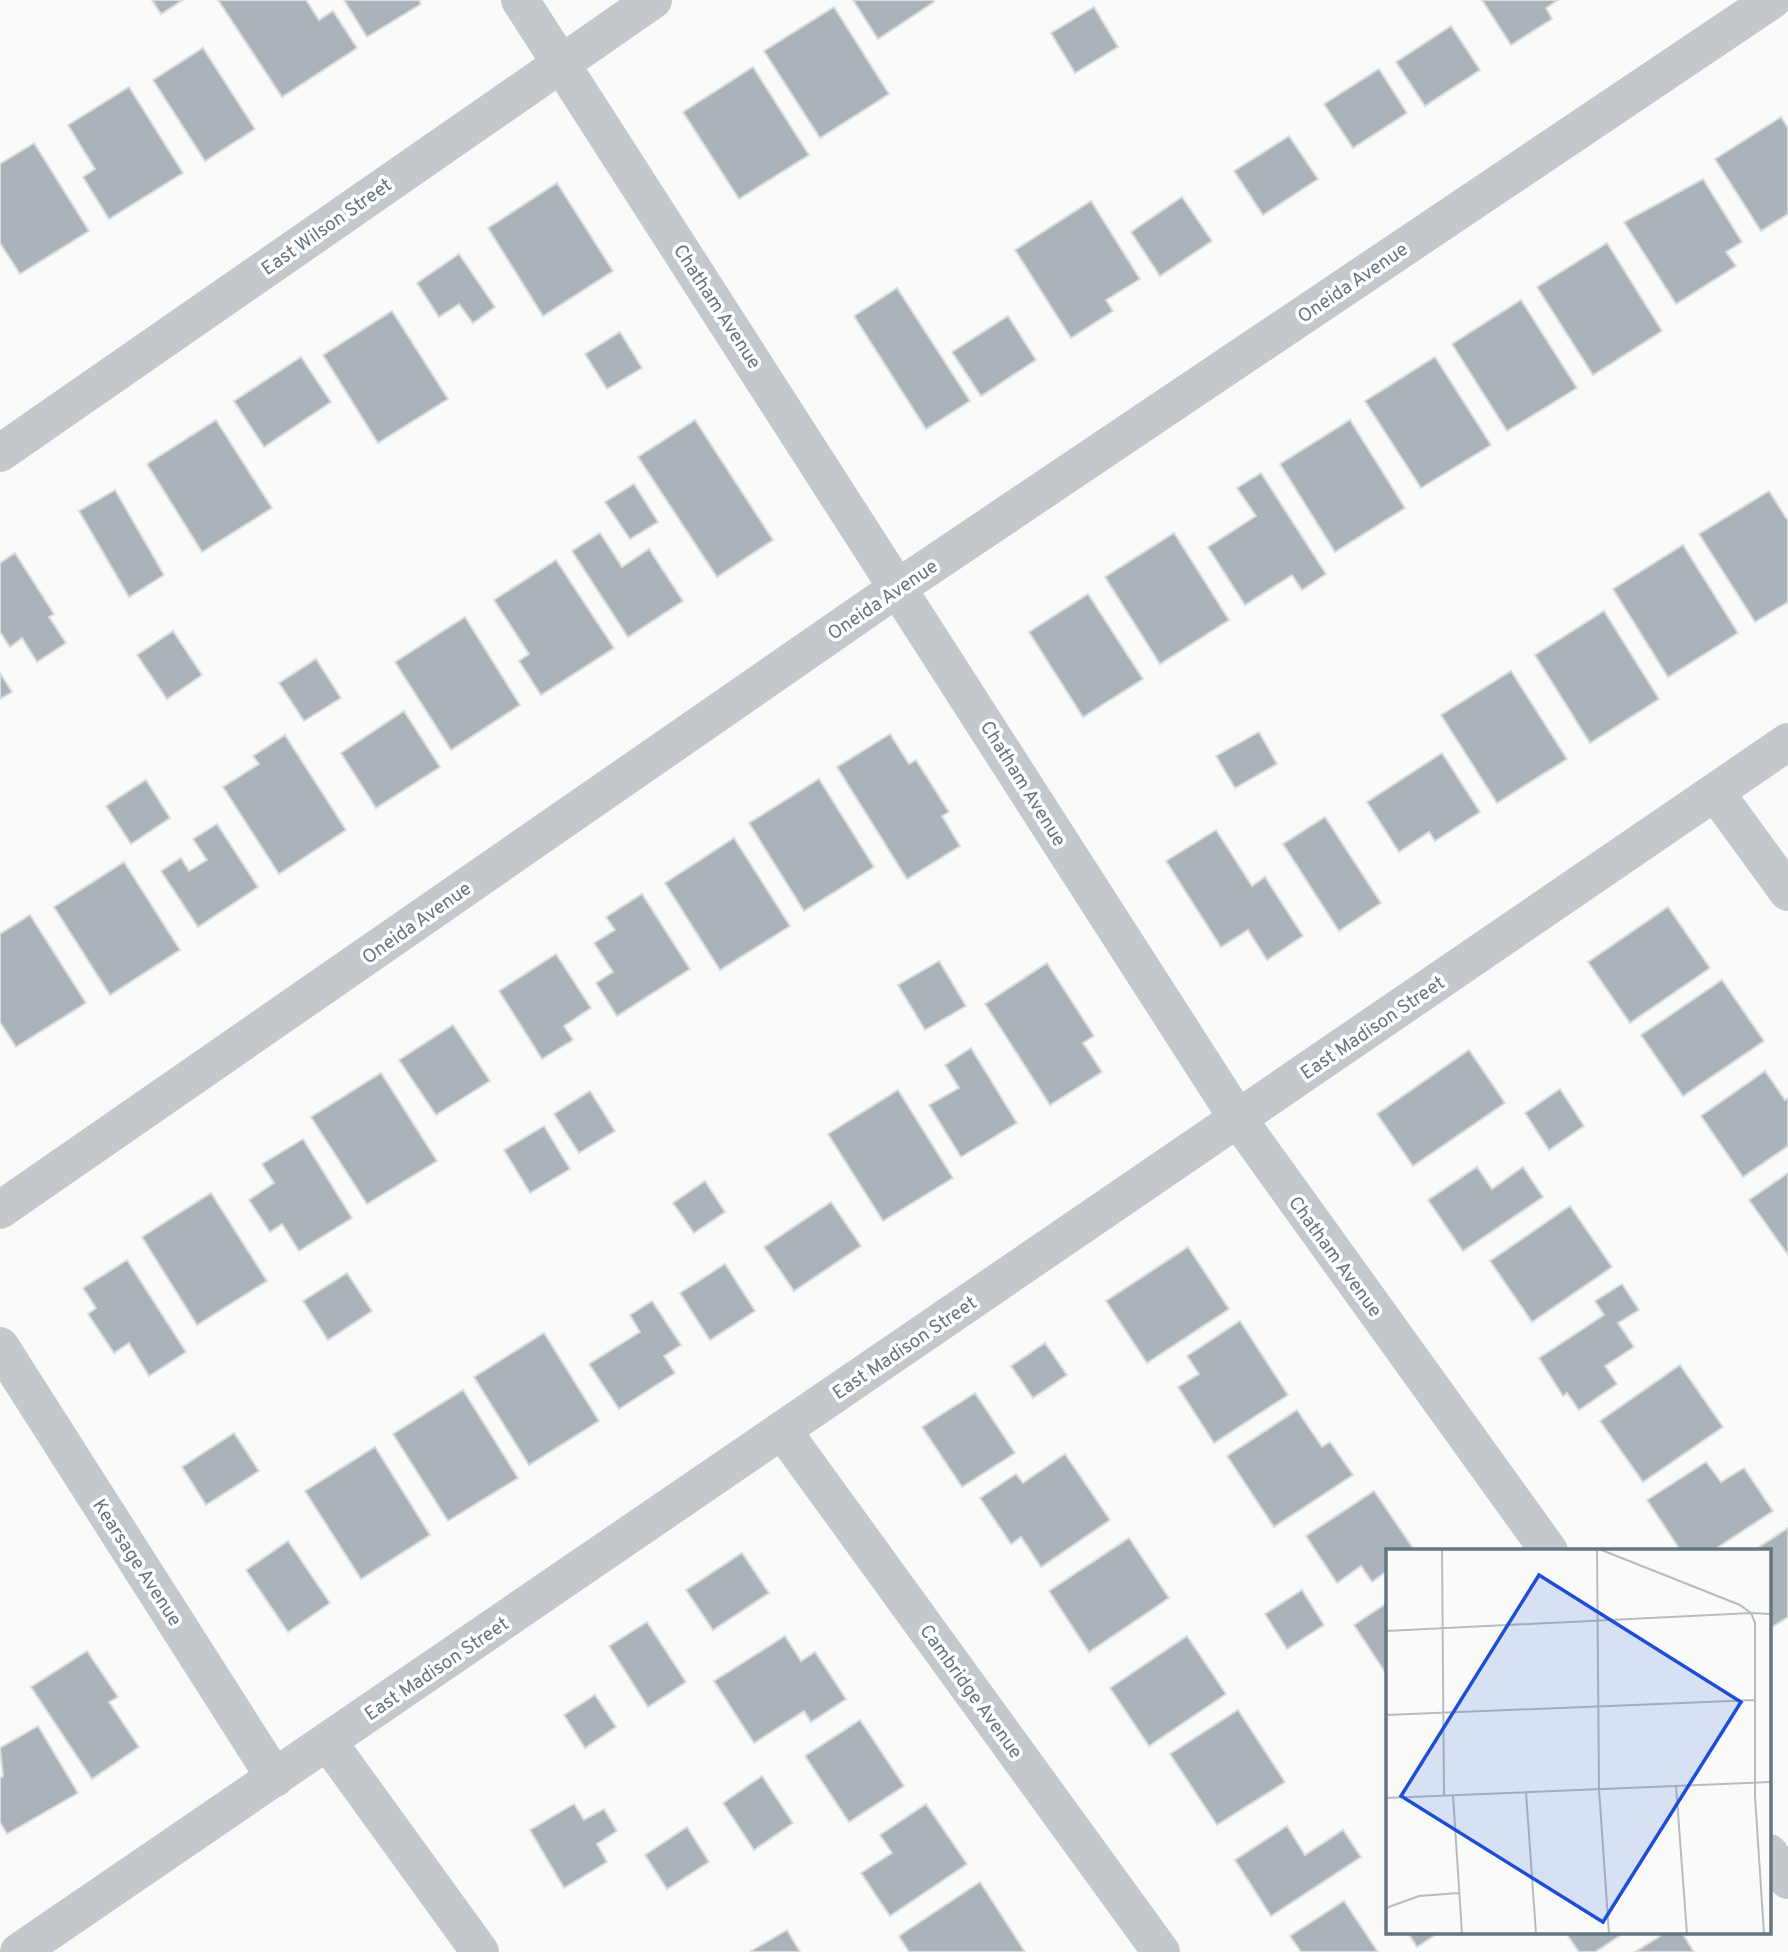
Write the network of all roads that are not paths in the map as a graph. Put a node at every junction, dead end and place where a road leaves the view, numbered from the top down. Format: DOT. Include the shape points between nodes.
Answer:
graph roads {
  1 [pos="520,0"];
  2 [pos="653,0"];
  3 [pos="1772,0"];
  4 [pos="561,63"];
  5 [pos="0,453"];
  6 [pos="900,587"];
  7 [pos="1788,742"];
  8 [pos="1715,792"];
  9 [pos="1788,892"];
  10 [pos="1238,1119"];
  11 [pos="0,1210"];
  12 [pos="0,1346"];
  13 [pos="782,1430"];
  14 [pos="1548,1549"];
  15 [pos="328,1742"];
  16 [pos="275,1777"];
  17 [pos="1770,1854"];
  18 [pos="1788,1880"];
  19 [pos="19,1952"];
  20 [pos="480,1952"];
  21 [pos="1161,1952"];
  1 -- 4 [label="street, Chatham Avenue"];
  2 -- 4 [label="street, East Wilson Street"];
  3 -- 6 [label="street, Oneida Avenue"];
  4 -- 5 [label="street, East Wilson Street"];
  4 -- 6 [label="street, Chatham Avenue"];
  6 -- 10 [label="street, Chatham Avenue"];
  6 -- 11 [label="street, Oneida Avenue"];
  7 -- 8 [label="street, East Madison Street"];
  8 -- 9 [label="street"];
  8 -- 10 [label="street, East Madison Street"];
  10 -- 13 [label="street, East Madison Street"];
  10 -- 14 [label="street, Chatham Avenue"];
  12 -- 16 [label="street, Kearsage Avenue"];
  13 -- 15 [label="street, East Madison Street"];
  13 -- 21 [label="street, Cambridge Avenue"];
  15 -- 16 [label="street, East Madison Street"];
  15 -- 20 [label="street"];
  16 -- 19 [label="street, East Madison Street"];
  17 -- 18 [label="street"];
}
